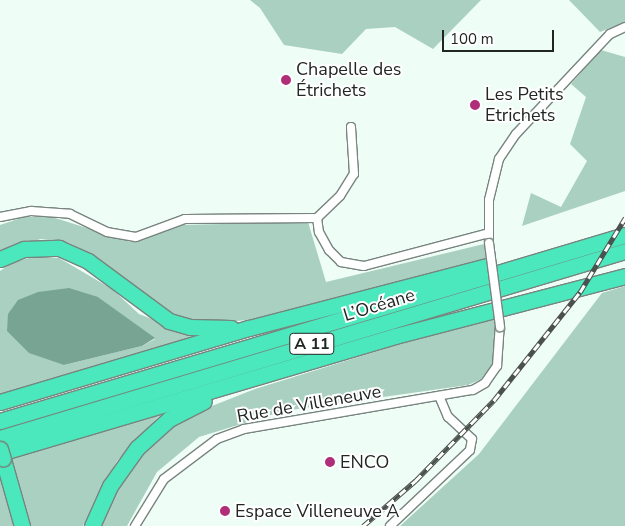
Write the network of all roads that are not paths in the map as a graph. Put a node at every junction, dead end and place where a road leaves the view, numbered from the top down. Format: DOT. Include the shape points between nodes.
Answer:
graph roads {
  1 [pos="625,27"];
  2 [pos="351,127"];
  3 [pos="0,217"];
  4 [pos="317,218"];
  5 [pos="489,233"];
  6 [pos="625,235"];
  7 [pos="625,251"];
  8 [pos="0,259"];
  9 [pos="532,263"];
  10 [pos="625,276"];
  11 [pos="249,328"];
  12 [pos="310,361"];
  13 [pos="439,396"];
  14 [pos="0,402"];
  15 [pos="0,421"];
  16 [pos="0,438"];
  17 [pos="1,454"];
  18 [pos="22,526"];
  19 [pos="92,526"];
  20 [pos="135,526"];
  21 [pos="390,526"];
  1 -- 5 [label="street, Rue de Villeneuve" via="610,34 516,134 499,159 489,200"];
  2 -- 4 [label="street" via="354,174 340,196"];
  3 -- 4 [label="street" via="31,211 70,214 107,232 136,237 185,219"];
  4 -- 5 [label="street" via="319,232 329,250 341,262 364,266"];
  5 -- 13 [label="street, Rue de Villeneuve, bridge" via="500,327 500,355 485,382 473,390"];
  6 -- 9 [label="highway, L’Océane / A 11"];
  7 -- 16 [label="highway, L’Océane / A 11"];
  8 -- 11 [label="highway" via="24,249 59,248 104,271 137,300 169,321 206,329"];
  9 -- 11 [label="highway" via="510,260"];
  9 -- 15 [label="highway, L’Océane / A 11"];
  10 -- 12 [label="highway"];
  11 -- 14 [label="highway"];
  12 -- 17 [label="highway"];
  12 -- 19 [label="highway" via="299,368 194,405 168,419 126,461"];
  13 -- 20 [label="street, Rue de Villeneuve" via="244,429 217,439 164,479"];
  13 -- 21 [label="street" via="448,417 472,439 470,450"];
  17 -- 18 [label="highway"];
}
